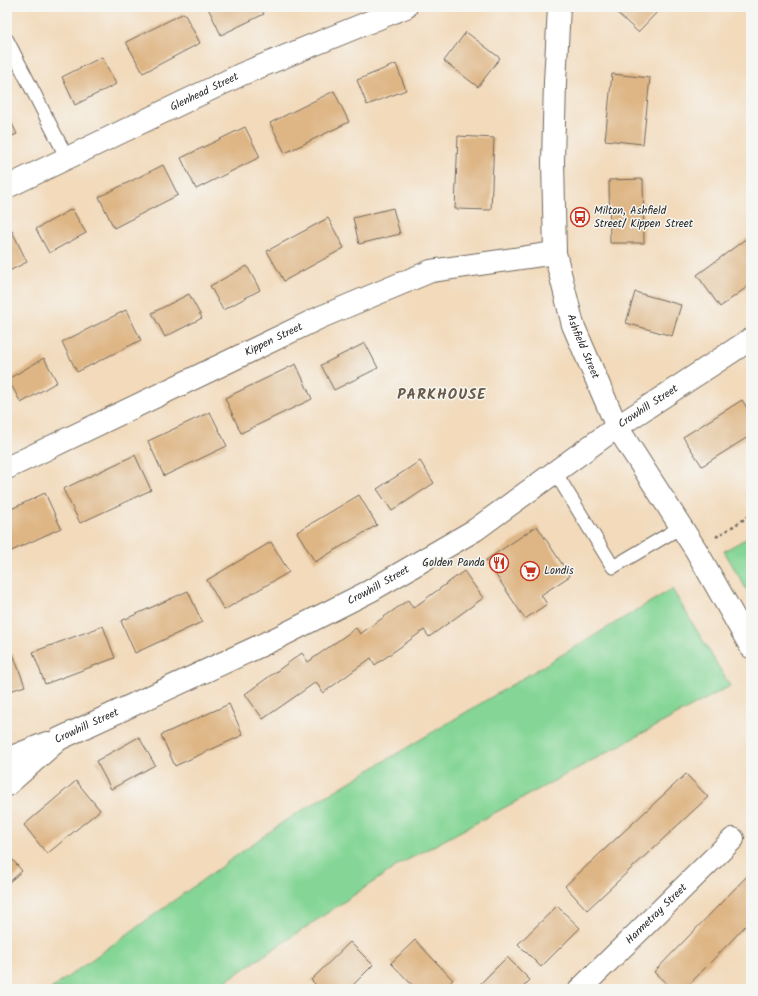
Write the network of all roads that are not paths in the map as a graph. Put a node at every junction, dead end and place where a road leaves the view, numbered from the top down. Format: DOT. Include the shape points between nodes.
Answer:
graph roads {
  1 [pos="406,7"];
  2 [pos="560,7"];
  3 [pos="7,40"];
  4 [pos="67,158"];
  5 [pos="7,187"];
  6 [pos="555,253"];
  7 [pos="751,339"];
  8 [pos="618,427"];
  9 [pos="7,468"];
  10 [pos="555,472"];
  11 [pos="681,527"];
  12 [pos="751,647"];
  13 [pos="59,739"];
  14 [pos="7,758"];
  15 [pos="7,785"];
  16 [pos="733,839"];
  17 [pos="580,989"];
  1 -- 4 [label="street, Glenhead Street" via="242,74"];
  2 -- 6 [label="street, Ashfield Street" via="553,161"];
  3 -- 4 [label="lane"];
  4 -- 5 [label="street, Glenhead Street"];
  6 -- 8 [label="street, Ashfield Street" via="573,325"];
  6 -- 9 [label="street, Kippen Street" via="431,271 321,317"];
  7 -- 8 [label="street, Crowhill Street"];
  8 -- 10 [label="street, Crowhill Street"];
  8 -- 11 [label="street, Ashfield Street"];
  10 -- 11 [label="lane" via="613,567"];
  10 -- 13 [label="street, Crowhill Street" via="475,530 370,591 279,637"];
  11 -- 12 [label="street, Ashfield Street"];
  13 -- 14 [label="street"];
  13 -- 15 [label="street, Crowhill Street"];
  16 -- 17 [label="street, Harmetray Street"];
}
